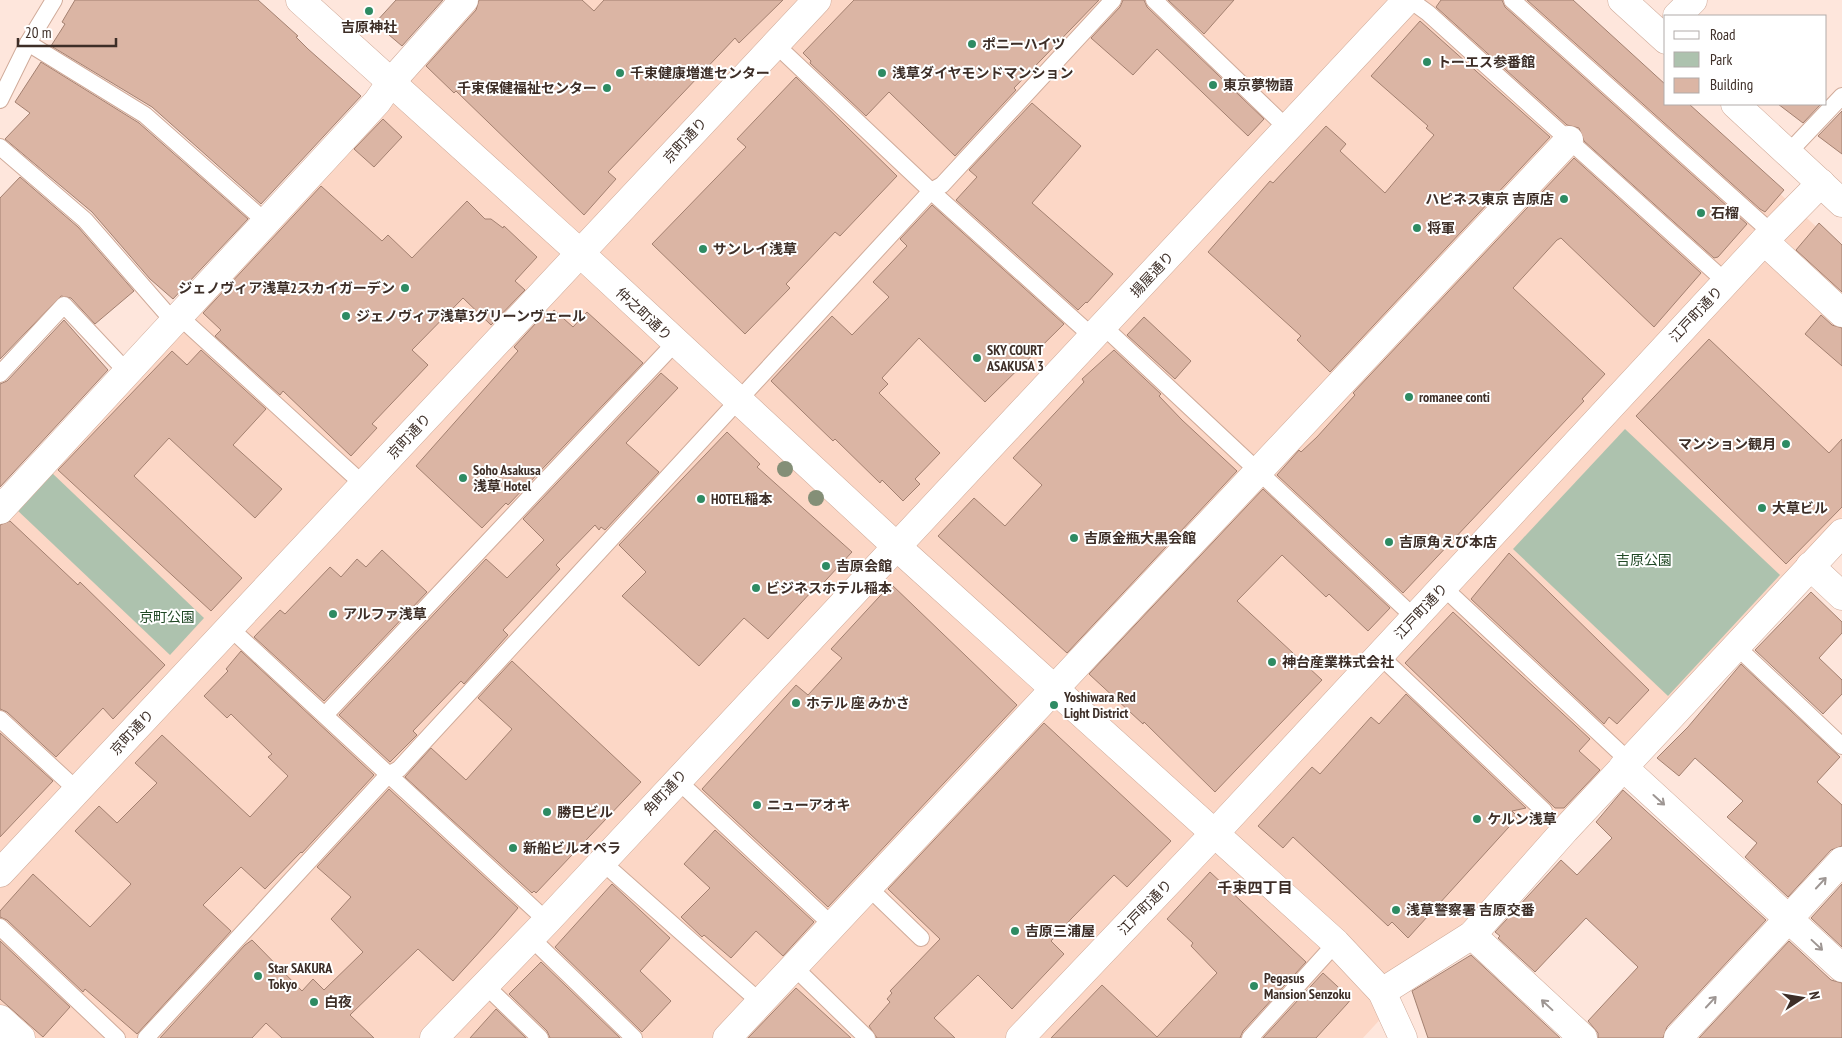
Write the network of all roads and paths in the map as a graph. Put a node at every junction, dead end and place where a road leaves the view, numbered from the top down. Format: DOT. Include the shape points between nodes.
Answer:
graph roads {
  1 [pos="54,0"];
  2 [pos="300,0"];
  3 [pos="464,0"];
  4 [pos="1112,0"];
  5 [pos="1154,0"];
  6 [pos="1409,0"];
  7 [pos="1512,0"];
  8 [pos="1622,0"];
  9 [pos="1693,0"];
  10 [pos="814,1"];
  11 [pos="1680,15"];
  12 [pos="1664,28"];
  13 [pos="28,43"];
  14 [pos="775,44"];
  15 [pos="391,82"];
  16 [pos="1842,96"];
  17 [pos="0,100"];
  18 [pos="1736,105"];
  19 [pos="1288,130"];
  20 [pos="1569,140"];
  21 [pos="0,147"];
  22 [pos="1788,153"];
  23 [pos="1821,183"];
  24 [pos="932,191"];
  25 [pos="1842,203"];
  26 [pos="266,222"];
  27 [pos="1768,237"];
  28 [pos="580,254"];
  29 [pos="1726,282"];
  30 [pos="1842,313"];
  31 [pos="177,320"];
  32 [pos="1098,331"];
  33 [pos="675,343"];
  34 [pos="128,373"];
  35 [pos="0,374"];
  36 [pos="738,400"];
  37 [pos="1257,472"];
  38 [pos="364,484"];
  39 [pos="0,510"];
  40 [pos="1842,533"];
  41 [pos="896,546"];
  42 [pos="1810,566"];
  43 [pos="1443,587"];
  44 [pos="1842,596"];
  45 [pos="1414,617"];
  46 [pos="230,628"];
  47 [pos="1736,646"];
  48 [pos="1379,655"];
  49 [pos="1055,688"];
  50 [pos="325,715"];
  51 [pos="0,719"];
  52 [pos="1842,746"];
  53 [pos="1626,764"];
  54 [pos="388,775"];
  55 [pos="677,780"];
  56 [pos="77,790"];
  57 [pos="1544,811"];
  58 [pos="1214,835"];
  59 [pos="1842,860"];
  60 [pos="601,861"];
  61 [pos="0,872"];
  62 [pos="869,888"];
  63 [pos="1788,918"];
  64 [pos="832,926"];
  65 [pos="0,927"];
  66 [pos="539,929"];
  67 [pos="1472,935"];
  68 [pos="920,938"];
  69 [pos="1336,943"];
  70 [pos="794,967"];
  71 [pos="1842,968"];
  72 [pos="485,985"];
  73 [pos="1382,992"];
  74 [pos="760,1002"];
  75 [pos="0,1019"];
  76 [pos="21,1038"];
  77 [pos="117,1038"];
  78 [pos="146,1038"];
  79 [pos="434,1038"];
  80 [pos="540,1038"];
  81 [pos="634,1038"];
  82 [pos="727,1038"];
  83 [pos="867,1038"];
  84 [pos="1020,1038"];
  85 [pos="1250,1038"];
  86 [pos="1403,1038"];
  87 [pos="1583,1038"];
  88 [pos="1678,1038"];
  1 -- 13 [label="lane"];
  2 -- 15 [label="street, 仲之町通り"];
  3 -- 15 [label="street"];
  4 -- 24 [label="lane" via="942,186"];
  5 -- 19 [label="lane"];
  6 -- 19 [label="street, 揚屋通り"];
  6 -- 20 [label="lane" via="1428,13"];
  7 -- 27 [label="lane"];
  8 -- 12 [label="street"];
  9 -- 11 [label="street"];
  10 -- 14 [label="street, 京町通り"];
  13 -- 17 [label="lane"];
  13 -- 26 [label="lane" via="146,116"];
  14 -- 24 [label="lane"];
  14 -- 28 [label="street, 京町通り"];
  15 -- 26 [label="street" via="377,102"];
  15 -- 28 [label="street, 仲之町通り"];
  16 -- 22 [label="lane"];
  18 -- 22 [label="street"];
  19 -- 32 [label="street, 揚屋通り"];
  20 -- 29 [label="lane"];
  20 -- 37 [label="street"];
  21 -- 31 [label="lane" via="85,220"];
  22 -- 23 [label="street"];
  23 -- 25 [label="street"];
  23 -- 27 [label="street, 江戸町通り"];
  24 -- 32 [label="lane"];
  24 -- 36 [label="lane"];
  26 -- 31 [label="street"];
  27 -- 29 [label="street, 江戸町通り"];
  27 -- 30 [label="street"];
  28 -- 33 [label="street, 仲之町通り"];
  28 -- 38 [label="street, 京町通り"];
  29 -- 43 [label="street, 江戸町通り"];
  31 -- 34 [label="street"];
  31 -- 38 [label="lane"];
  32 -- 37 [label="lane"];
  32 -- 41 [label="street, 揚屋通り"];
  33 -- 36 [label="street, 仲之町通り"];
  33 -- 50 [label="lane"];
  34 -- 35 [label="lane" via="64,305"];
  34 -- 39 [label="street"];
  36 -- 41 [label="street, 仲之町通り"];
  36 -- 54 [label="lane" via="399,769"];
  37 -- 45 [label="lane"];
  37 -- 49 [label="street"];
  38 -- 46 [label="street, 京町通り"];
  40 -- 42 [label="street"];
  41 -- 49 [label="street, 仲之町通り"];
  41 -- 55 [label="street, 角町通り"];
  42 -- 44 [label="street"];
  42 -- 47 [label="street"];
  43 -- 45 [label="street, 江戸町通り"];
  43 -- 53 [label="lane"];
  45 -- 48 [label="street, 江戸町通り"];
  46 -- 50 [label="lane"];
  46 -- 56 [label="street, 京町通り"];
  47 -- 52 [label="lane"];
  47 -- 53 [label="street"];
  48 -- 57 [label="lane"];
  48 -- 58 [label="street, 江戸町通り"];
  49 -- 58 [label="street, 仲之町通り"];
  49 -- 62 [label="street"];
  50 -- 54 [label="lane"];
  51 -- 56 [label="lane"];
  53 -- 63 [label="street, one-way"];
  53 -- 67 [label="street"];
  54 -- 66 [label="lane"];
  54 -- 78 [label="lane"];
  55 -- 60 [label="street, 角町通り"];
  55 -- 64 [label="lane"];
  56 -- 61 [label="street, 京町通り"];
  58 -- 69 [label="street, 仲之町通り"];
  58 -- 84 [label="street, 江戸町通り"];
  63 -- 59 [label="street, one-way"];
  60 -- 66 [label="street, 角町通り"];
  60 -- 74 [label="lane"];
  62 -- 64 [label="street"];
  62 -- 68 [label="lane"];
  63 -- 71 [label="street, one-way"];
  88 -- 63 [label="street, one-way"];
  64 -- 70 [label="street"];
  65 -- 77 [label="lane"];
  66 -- 72 [label="street, 角町通り"];
  66 -- 81 [label="lane"];
  67 -- 73 [label="street"];
  87 -- 67 [label="street, one-way"];
  69 -- 73 [label="street, 仲之町通り"];
  69 -- 85 [label="lane"];
  70 -- 74 [label="street"];
  70 -- 83 [label="lane"];
  72 -- 79 [label="street, 角町通り"];
  72 -- 80 [label="lane"];
  73 -- 86 [label="street, 仲之町通り"];
  74 -- 82 [label="street"];
  75 -- 76 [label="street"];
}
